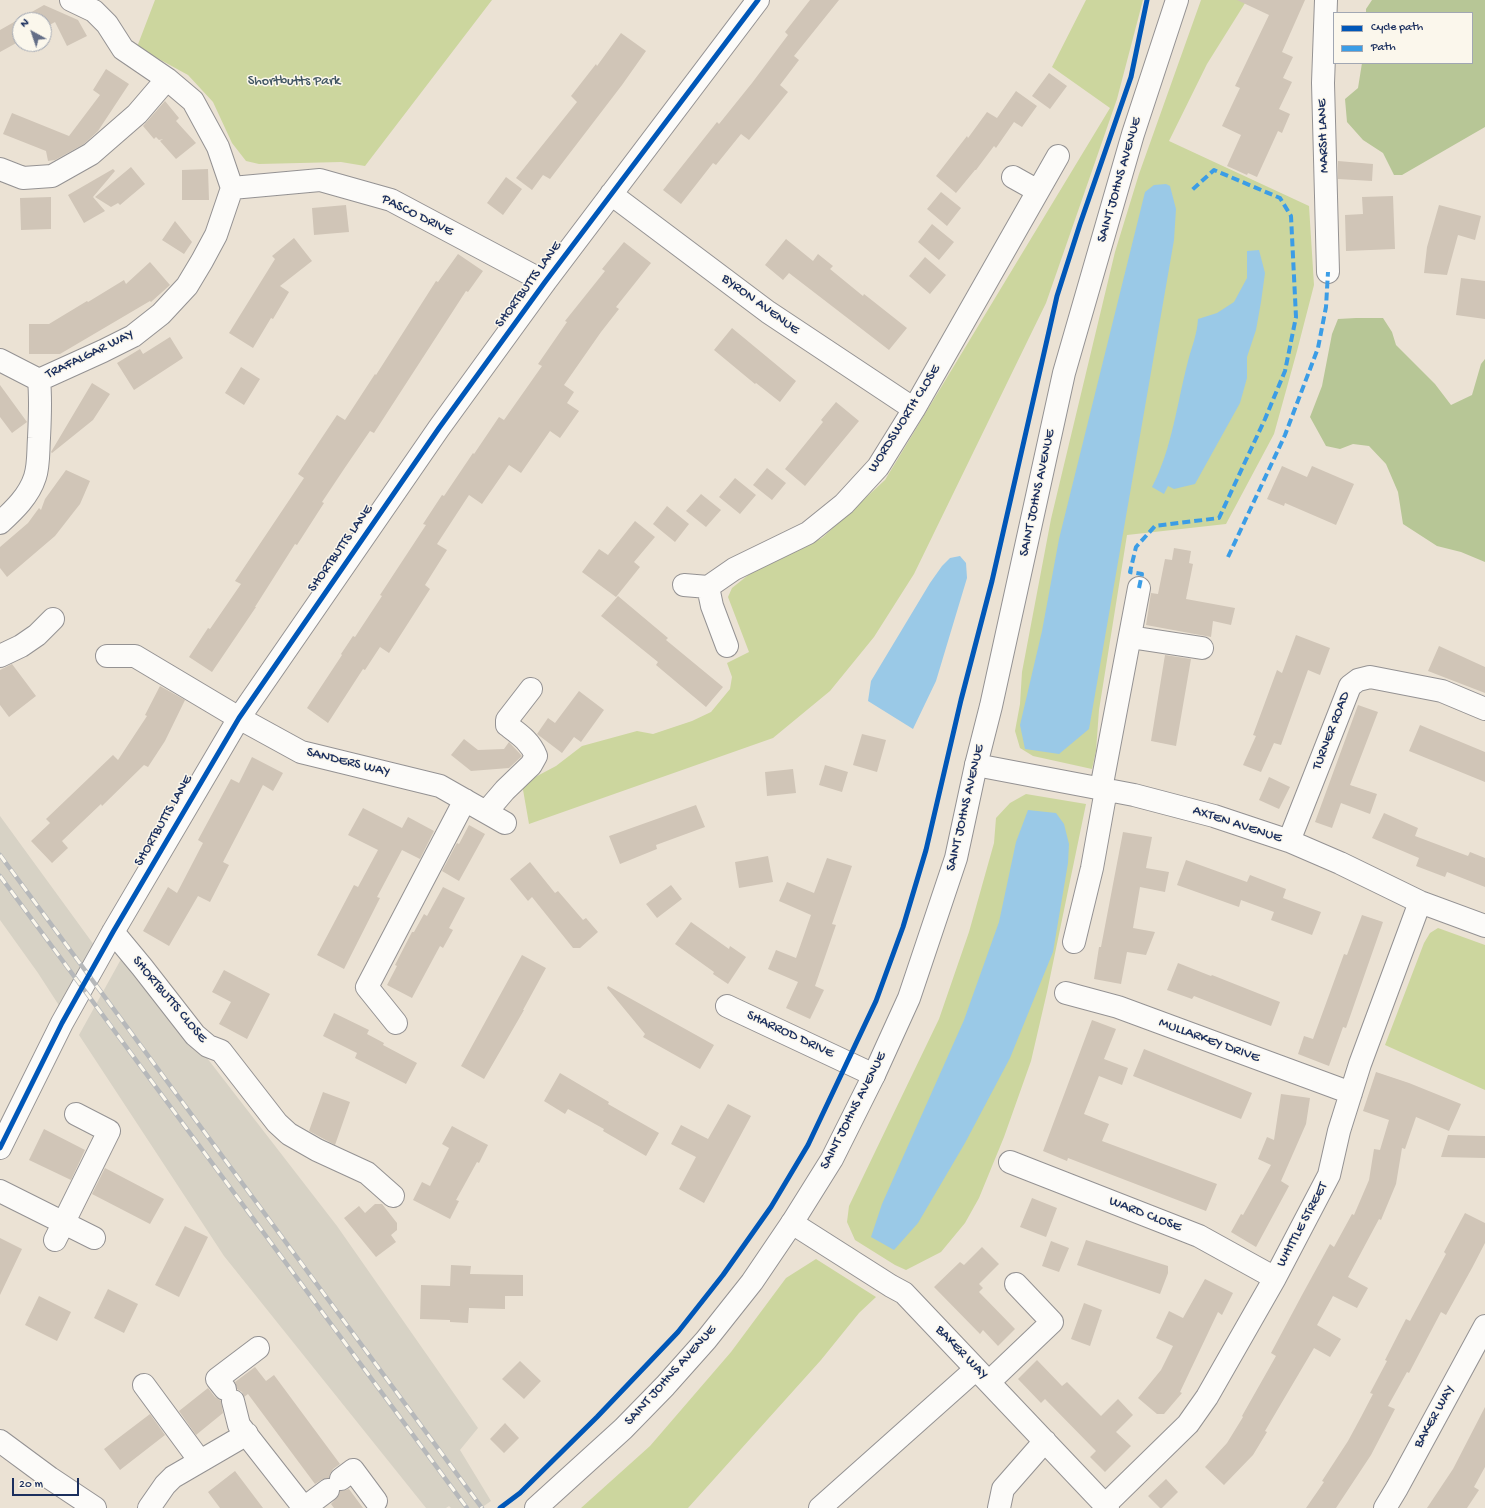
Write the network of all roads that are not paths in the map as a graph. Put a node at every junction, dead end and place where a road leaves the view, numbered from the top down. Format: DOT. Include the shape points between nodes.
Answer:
graph roads {
  1 [pos="71,0"];
  2 [pos="758,0"];
  3 [pos="1177,0"];
  4 [pos="1326,0"];
  5 [pos="167,79"];
  6 [pos="1058,156"];
  7 [pos="0,169"];
  8 [pos="1013,177"];
  9 [pos="232,188"];
  10 [pos="1038,190"];
  11 [pos="611,194"];
  12 [pos="1328,272"];
  13 [pos="545,282"];
  14 [pos="1,362"];
  15 [pos="40,380"];
  16 [pos="914,409"];
  17 [pos="0,523"];
  18 [pos="684,585"];
  19 [pos="708,587"];
  20 [pos="1139,588"];
  21 [pos="53,619"];
  22 [pos="1130,637"];
  23 [pos="728,646"];
  24 [pos="1202,648"];
  25 [pos="0,656"];
  26 [pos="107,656"];
  27 [pos="531,688"];
  28 [pos="1485,709"];
  29 [pos="239,718"];
  30 [pos="976,765"];
  31 [pos="1104,790"];
  32 [pos="465,800"];
  33 [pos="487,811"];
  34 [pos="505,823"];
  35 [pos="1289,841"];
  36 [pos="1420,902"];
  37 [pos="1485,926"];
  38 [pos="113,932"];
  39 [pos="1074,942"];
  40 [pos="1066,993"];
  41 [pos="727,1006"];
  42 [pos="396,1023"];
  43 [pos="874,1075"];
  44 [pos="1351,1093"];
  45 [pos="76,1114"];
  46 [pos="0,1148"];
  47 [pos="1010,1162"];
  48 [pos="0,1191"];
  49 [pos="393,1196"];
  50 [pos="792,1223"];
  51 [pos="59,1232"];
  52 [pos="94,1238"];
  53 [pos="1275,1278"];
  54 [pos="1016,1284"];
  55 [pos="1485,1326"];
  56 [pos="258,1348"];
  57 [pos="982,1376"];
  58 [pos="144,1385"];
  59 [pos="243,1430"];
  60 [pos="0,1441"];
  61 [pos="1045,1441"];
  62 [pos="200,1461"];
  63 [pos="376,1501"];
  64 [pos="1390,1506"];
  65 [pos="1107,1507"];
  66 [pos="94,1508"];
  67 [pos="149,1508"];
  68 [pos="304,1508"];
  69 [pos="536,1508"];
  70 [pos="820,1508"];
  71 [pos="999,1508"];
  1 -- 5 [label="main road" via="94,11 107,24 123,49"];
  2 -- 11 [label="main road, SHORTBUTTS LANE"];
  3 -- 30 [label="main road, SAINT JOHNS AVENUE" via="1133,134 1064,372"];
  4 -- 12 [label="main road, MARSH LANE" via="1323,82"];
  5 -- 7 [label="main road" via="137,114 91,154 52,176 23,178"];
  5 -- 9 [label="main road" via="193,101 218,147"];
  6 -- 10 [label="main road, WORDSWORTH CLOSE"];
  8 -- 10 [label="main road"];
  9 -- 13 [label="main road, PASCO DRIVE" via="320,180 391,200"];
  9 -- 15 [label="main road, TRAFALGAR WAY" via="216,235 202,261 187,286 160,314 133,336"];
  10 -- 16 [label="main road, WORDSWORTH CLOSE"];
  11 -- 13 [label="main road, SHORTBUTTS LANE"];
  11 -- 16 [label="main road, BYRON AVENUE" via="768,312"];
  13 -- 29 [label="main road, SHORTBUTTS LANE" via="439,428"];
  14 -- 15 [label="main road, TRAFALGAR WAY"];
  15 -- 17 [label="main road" via="38,463 35,478 24,498"];
  16 -- 19 [label="main road, WORDSWORTH CLOSE" via="878,466 844,504 808,533 734,569"];
  18 -- 19 [label="main road"];
  19 -- 23 [label="main road" via="712,606"];
  20 -- 22 [label="main road"];
  21 -- 25 [label="main road" via="21,646"];
  22 -- 24 [label="main road"];
  22 -- 31 [label="main road"];
  26 -- 29 [label="main road, SANDERS WAY" via="134,656"];
  27 -- 33 [label="main road" via="507,720 508,725 525,738 536,756 531,765"];
  28 -- 35 [label="main road, TURNER ROAD" via="1442,692 1370,677 1358,680 1350,686"];
  29 -- 32 [label="main road, SANDERS WAY" via="301,752 440,786"];
  29 -- 38 [label="main road, SHORTBUTTS LANE"];
  30 -- 31 [label="main road, AXTEN AVENUE"];
  30 -- 43 [label="main road, SAINT JOHNS AVENUE" via="956,858 909,998"];
  31 -- 35 [label="main road, AXTEN AVENUE" via="1134,795 1214,816"];
  31 -- 39 [label="main road" via="1092,868"];
  32 -- 33 [label="main road, SANDERS WAY"];
  32 -- 42 [label="main road" via="367,987"];
  33 -- 34 [label="main road, SANDERS WAY"];
  35 -- 36 [label="main road, AXTEN AVENUE"];
  36 -- 37 [label="main road, AXTEN AVENUE"];
  36 -- 44 [label="main road, WHITTLE STREET"];
  38 -- 46 [label="main road, SHORTBUTTS LANE" via="62,1023"];
  38 -- 49 [label="main road, SHORTBUTTS CLOSE" via="195,1035 208,1046 221,1051 277,1123 289,1134 317,1150 367,1173"];
  40 -- 44 [label="main road, MULLARKEY DRIVE" via="1118,1007"];
  41 -- 43 [label="main road, SHARROD DRIVE"];
  43 -- 50 [label="main road, SAINT JOHNS AVENUE" via="832,1159"];
  44 -- 53 [label="main road, WHITTLE STREET" via="1329,1175"];
  45 -- 51 [label="main road" via="109,1131"];
  47 -- 53 [label="main road, WARD CLOSE" via="1199,1236"];
  48 -- 51 [label="main road"];
  50 -- 57 [label="main road, BAKER WAY" via="904,1293"];
  50 -- 69 [label="main road, SAINT JOHNS AVENUE" via="752,1282 665,1386 623,1429"];
  51 -- 52 [label="main road"];
  53 -- 65 [label="main road, WHITTLE STREET" via="1207,1397 1188,1424"];
  54 -- 57 [label="main road" via="1052,1322"];
  55 -- 64 [label="main road, BAKER WAY"];
  56 -- 59 [label="main road" via="217,1378 229,1395"];
  57 -- 61 [label="main road, BAKER WAY"];
  57 -- 70 [label="main road"];
  58 -- 62 [label="main road"];
  59 -- 62 [label="main road"];
  59 -- 68 [label="main road"];
  60 -- 66 [label="main road"];
  61 -- 65 [label="main road, BAKER WAY"];
  61 -- 71 [label="main road" via="1003,1489"];
  62 -- 67 [label="main road" via="164,1485"];
  63 -- 68 [label="main road" via="353,1470"];
}
